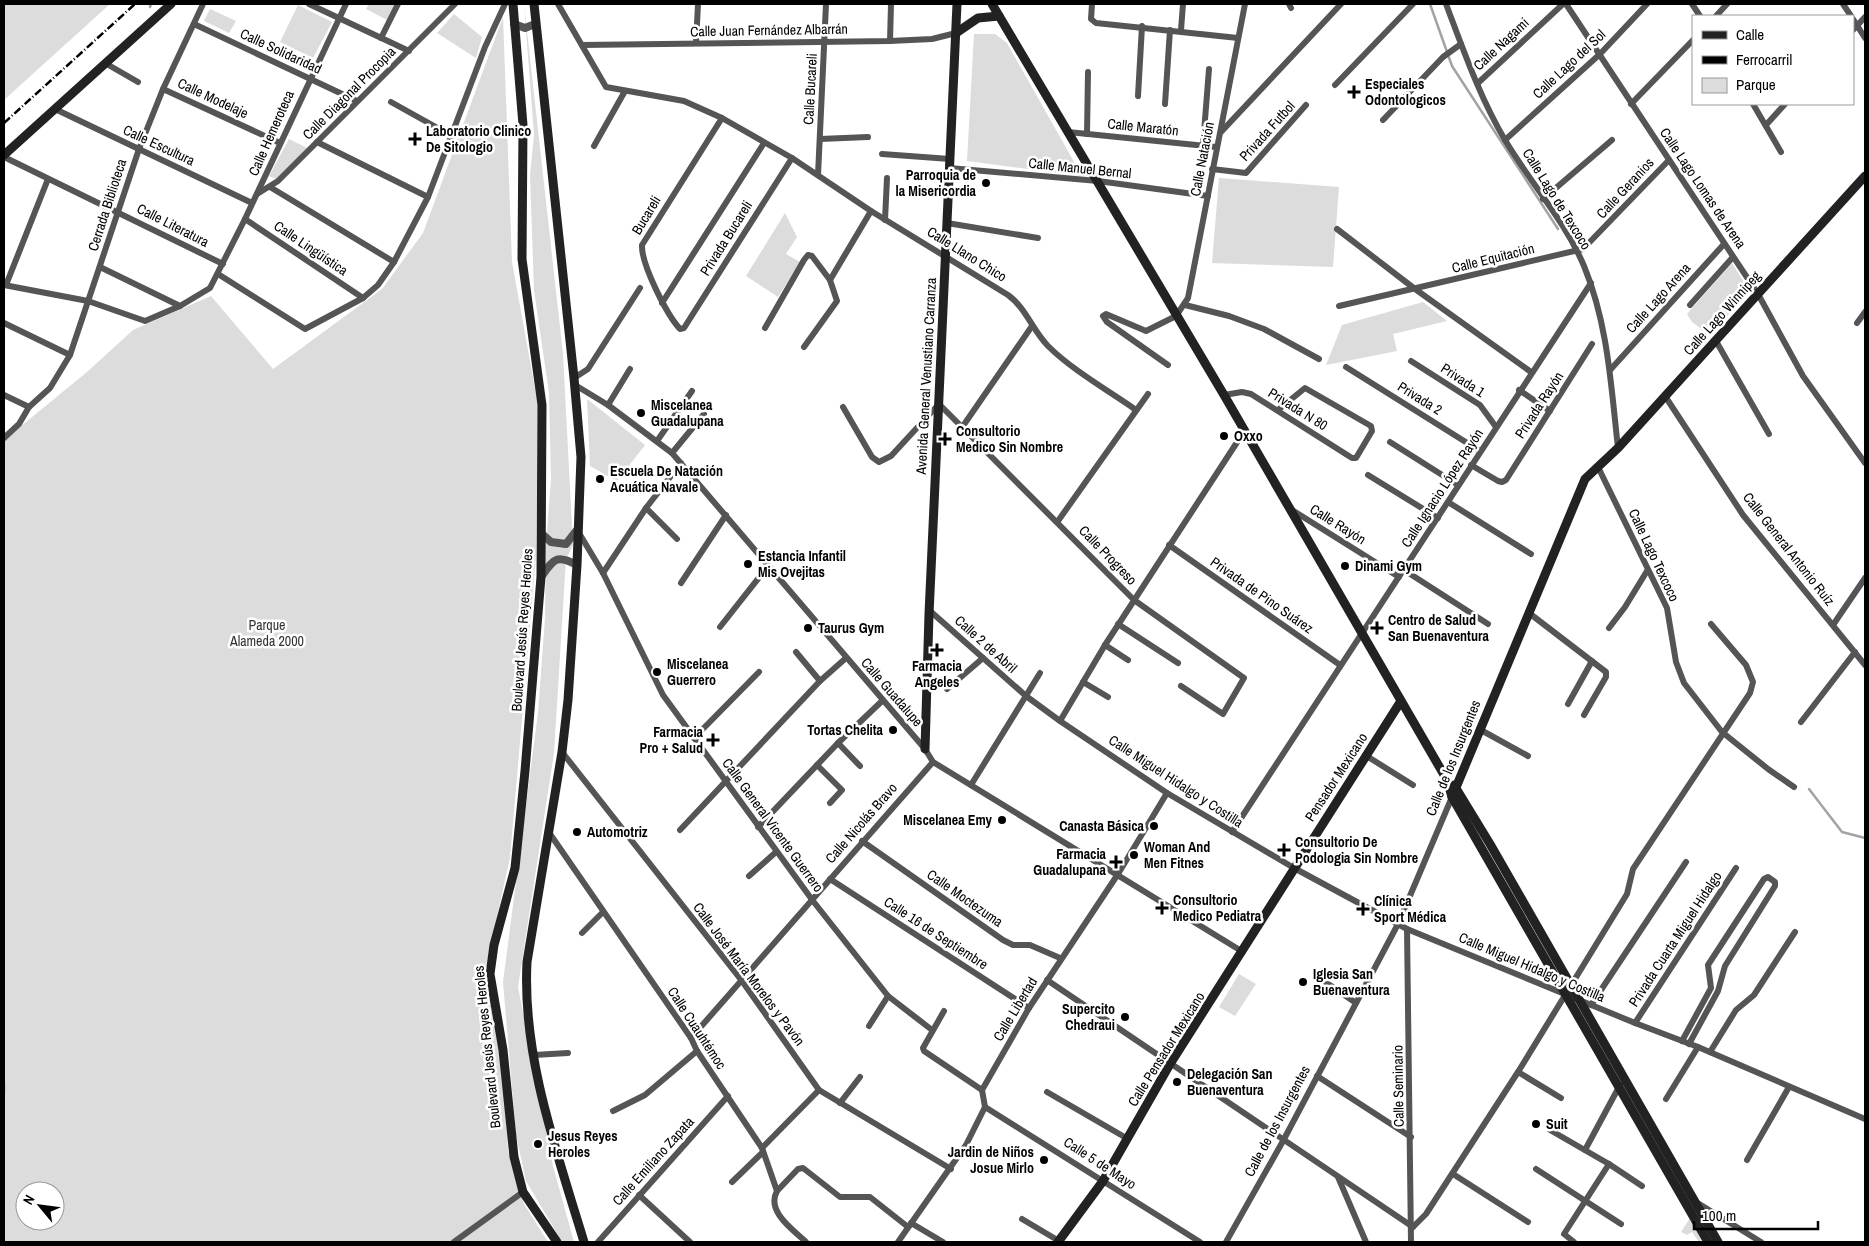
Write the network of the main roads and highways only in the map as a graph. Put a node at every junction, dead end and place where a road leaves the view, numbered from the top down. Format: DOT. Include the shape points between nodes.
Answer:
graph roads {
  1 [pos="171,4"];
  2 [pos="513,4"];
  3 [pos="534,4"];
  4 [pos="956,4"];
  5 [pos="992,4"];
  6 [pos="999,16"];
  7 [pos="956,34"];
  8 [pos="4,156"];
  9 [pos="1864,180"];
  10 [pos="1598,467"];
  11 [pos="1401,701"];
  12 [pos="925,749"];
  13 [pos="1447,780"];
  14 [pos="1455,786"];
  15 [pos="1452,797"];
  16 [pos="1294,868"];
  17 [pos="557,1242"];
  18 [pos="584,1242"];
  19 [pos="1059,1242"];
  20 [pos="1708,1242"];
  21 [pos="1718,1242"];
  1 -- 8 [label="main road"];
  2 -- 17 [label="main road, Boulevard Jesús Reyes Heroles" via="523,125 522,259 542,405 542,534 526,772 514,868 491,966 506,1072 512,1150 523,1192"];
  3 -- 18 [label="main road" via="581,457 577,565 562,752 526,970 527,1010 548,1124"];
  4 -- 7 [label="main road, Avenida General Venustiano Carranza"];
  5 -- 6 [label="main road"];
  6 -- 7 [label="main road" via="978,18"];
  6 -- 11 [label="main road" via="1245,430"];
  7 -- 12 [label="main road, Avenida General Venustiano Carranza"];
  9 -- 10 [label="main road, Calle Lago Winnipeg"];
  10 -- 14 [label="main road, Calle de los Insurgentes" via="1582,485"];
  11 -- 13 [label="main road"];
  11 -- 16 [label="main road, Pensador Mexicano"];
  13 -- 14 [label="main road"];
  13 -- 15 [label="main road"];
  14 -- 15 [label="main road, Calle de los Insurgentes"];
  14 -- 21 [label="main road"];
  15 -- 20 [label="main road"];
  16 -- 19 [label="main road, Calle Pensador Mexicano" via="1170,1064 1103,1181"];
}
